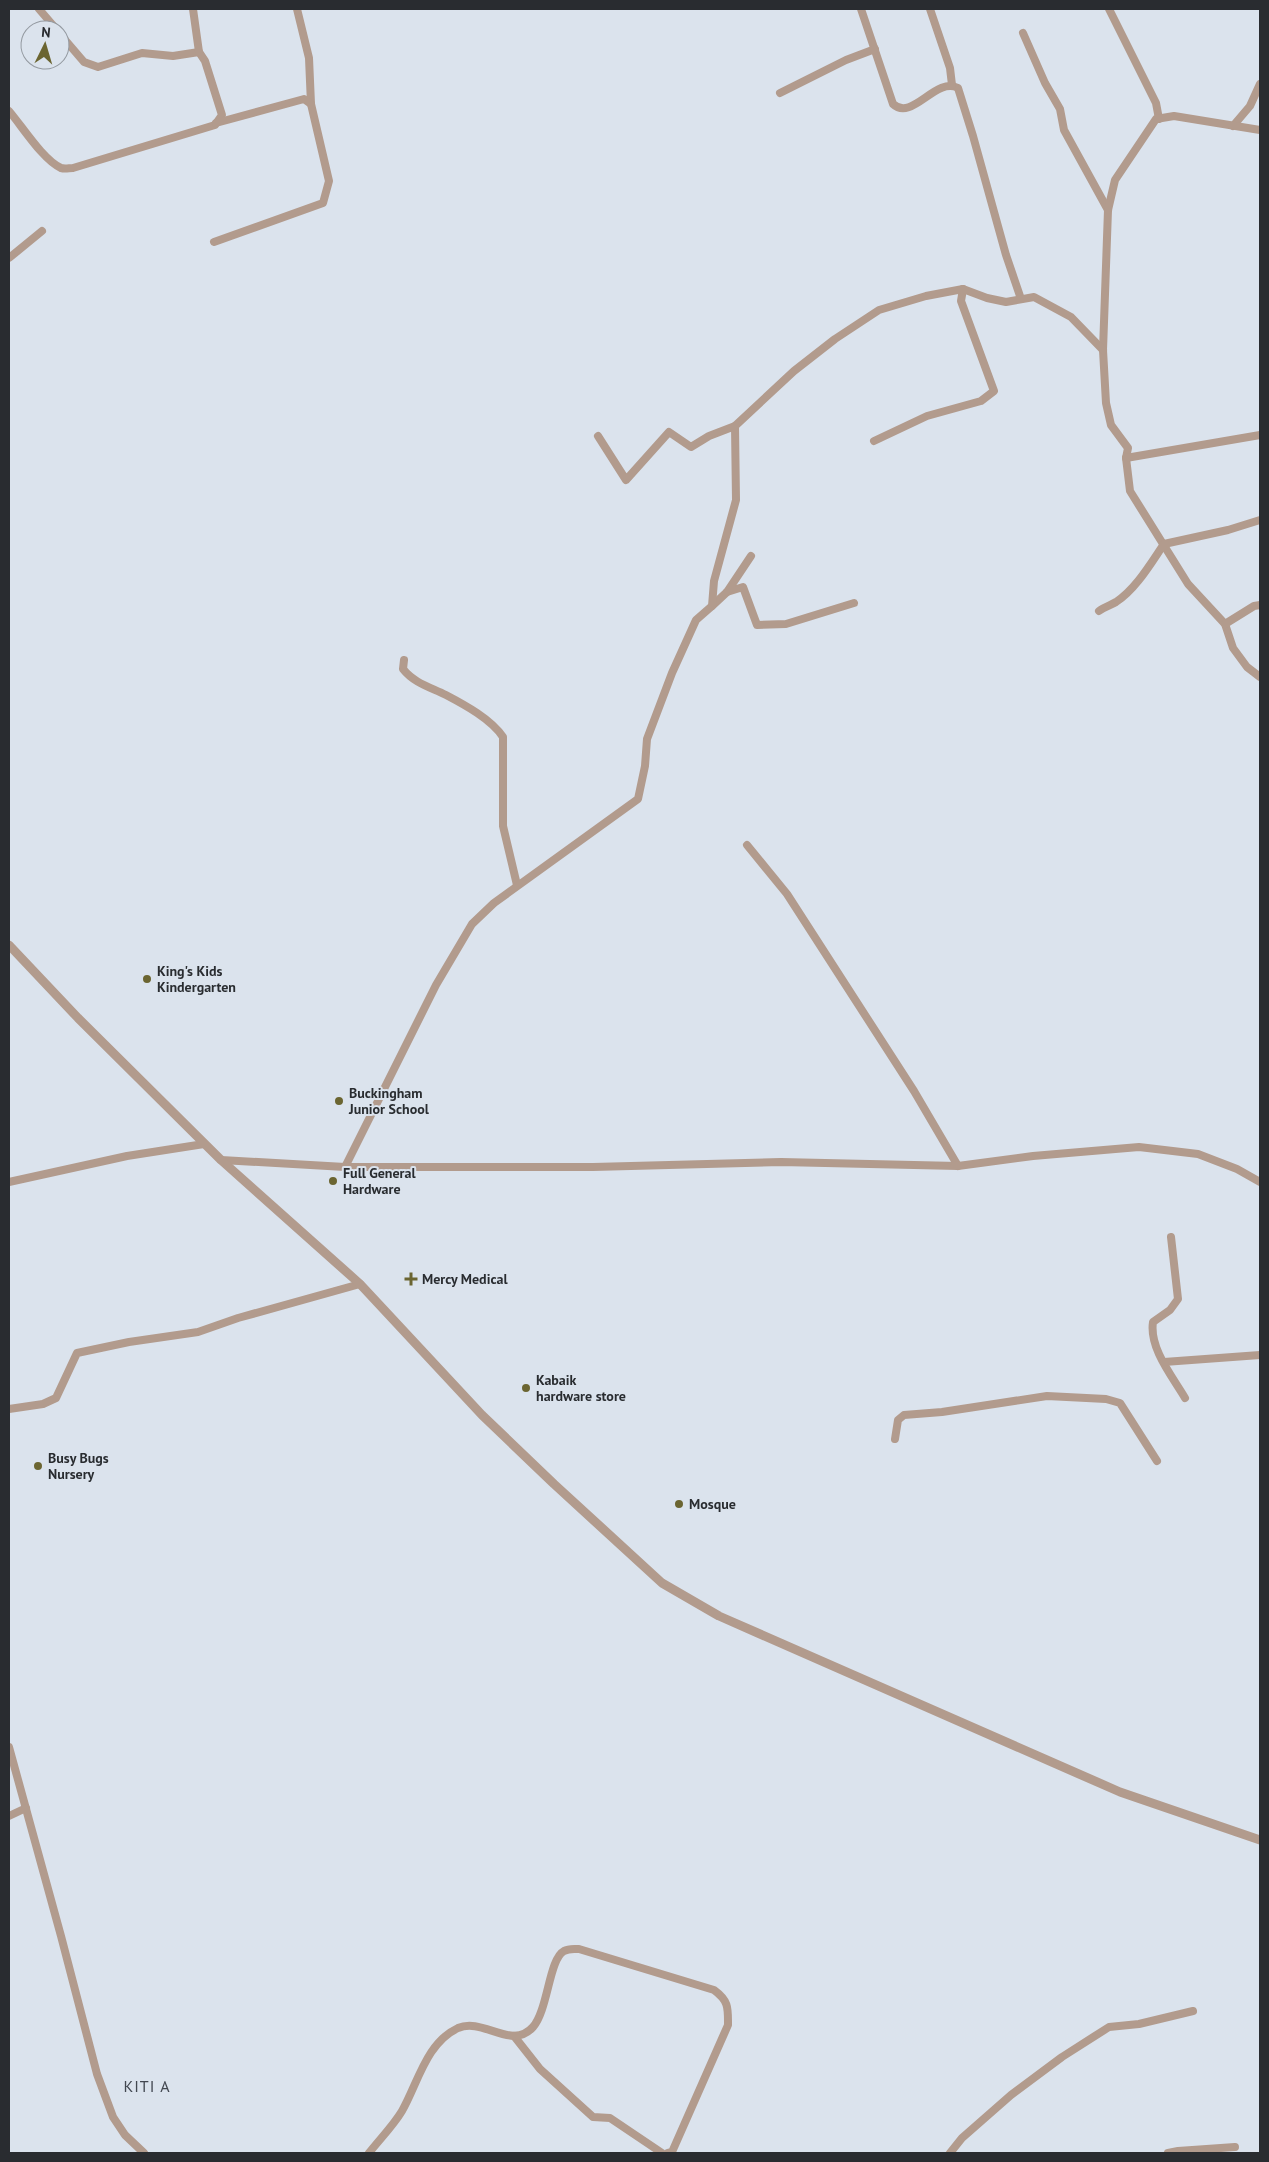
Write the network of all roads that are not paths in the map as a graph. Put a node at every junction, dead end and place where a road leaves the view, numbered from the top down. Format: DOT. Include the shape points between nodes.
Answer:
graph roads {
  1 [pos="39,9"];
  2 [pos="192,9"];
  3 [pos="297,9"];
  4 [pos="861,9"];
  5 [pos="930,9"];
  6 [pos="1109,9"];
  7 [pos="48,20"];
  8 [pos="1023,33"];
  9 [pos="70,46"];
  10 [pos="875,49"];
  11 [pos="199,52"];
  12 [pos="1260,84"];
  13 [pos="952,85"];
  14 [pos="780,93"];
  15 [pos="311,104"];
  16 [pos="9,111"];
  17 [pos="1159,119"];
  18 [pos="216,123"];
  19 [pos="1234,126"];
  20 [pos="1260,130"];
  21 [pos="1108,210"];
  22 [pos="42,231"];
  23 [pos="214,242"];
  24 [pos="9,258"];
  25 [pos="963,289"];
  26 [pos="1021,299"];
  27 [pos="1103,350"];
  28 [pos="735,426"];
  29 [pos="1260,435"];
  30 [pos="598,436"];
  31 [pos="874,441"];
  32 [pos="1126,458"];
  33 [pos="1260,520"];
  34 [pos="1164,544"];
  35 [pos="751,556"];
  36 [pos="727,592"];
  37 [pos="854,603"];
  38 [pos="1260,605"];
  39 [pos="712,606"];
  40 [pos="1099,611"];
  41 [pos="1226,624"];
  42 [pos="404,660"];
  43 [pos="1260,677"];
  44 [pos="747,845"];
  45 [pos="517,886"];
  46 [pos="9,945"];
  47 [pos="204,1144"];
  48 [pos="221,1160"];
  49 [pos="958,1166"];
  50 [pos="345,1167"];
  51 [pos="9,1182"];
  52 [pos="1260,1182"];
  53 [pos="1171,1236"];
  54 [pos="360,1284"];
  55 [pos="1260,1355"];
  56 [pos="1164,1362"];
  57 [pos="1185,1398"];
  58 [pos="9,1409"];
  59 [pos="895,1439"];
  60 [pos="1157,1461"];
  61 [pos="9,1747"];
  62 [pos="26,1808"];
  63 [pos="9,1816"];
  64 [pos="1260,1840"];
  65 [pos="1193,2011"];
  66 [pos="514,2036"];
  67 [pos="1235,2147"];
  68 [pos="144,2153"];
  69 [pos="369,2153"];
  70 [pos="662,2153"];
  71 [pos="668,2153"];
  72 [pos="950,2153"];
  73 [pos="1168,2153"];
  1 -- 7 [label="street"];
  2 -- 11 [label="street"];
  3 -- 15 [label="street" via="309,58"];
  4 -- 10 [label="street"];
  5 -- 13 [label="street" via="950,68"];
  6 -- 17 [label="street" via="1156,103"];
  8 -- 21 [label="street" via="1060,109 1064,130"];
  9 -- 11 [label="street" via="84,62 98,67 142,53 173,56"];
  10 -- 13 [label="street" via="897,108 903,109"];
  10 -- 14 [label="street"];
  11 -- 18 [label="street" via="220,104 222,115"];
  12 -- 19 [label="street" via="1250,106"];
  13 -- 26 [label="street" via="962,96"];
  15 -- 18 [label="street" via="304,99"];
  15 -- 23 [label="street" via="329,181 324,203"];
  16 -- 18 [label="street" via="51,161 63,169"];
  17 -- 19 [label="street" via="1174,116"];
  17 -- 21 [label="street" via="1115,180"];
  19 -- 20 [label="street"];
  21 -- 27 [label="street"];
  22 -- 24 [label="street"];
  25 -- 26 [label="street" via="1006,302"];
  25 -- 28 [label="street" via="879,310 794,370"];
  25 -- 31 [label="street" via="961,301 994,391 981,401 927,416"];
  26 -- 27 [label="street" via="1034,297 1071,318"];
  27 -- 32 [label="street" via="1106,403 1111,425 1128,448"];
  28 -- 30 [label="street" via="691,447 669,432 626,480"];
  28 -- 39 [label="street" via="736,500 714,581"];
  29 -- 32 [label="street"];
  32 -- 34 [label="street" via="1130,491"];
  33 -- 34 [label="street"];
  34 -- 40 [label="street" via="1125,594"];
  34 -- 41 [label="street" via="1188,584"];
  35 -- 36 [label="street"];
  36 -- 37 [label="street" via="743,587 757,625 786,624"];
  36 -- 39 [label="street"];
  38 -- 41 [label="street"];
  39 -- 45 [label="street" via="696,620 672,673 647,739 638,799"];
  41 -- 43 [label="street" via="1233,648 1247,667"];
  42 -- 45 [label="street" via="402,669 410,678 474,712 503,737 503,826"];
  44 -- 49 [label="street" via="787,894 914,1091"];
  45 -- 50 [label="street" via="472,924 436,985"];
  46 -- 47 [label="street"];
  47 -- 48 [label="street"];
  47 -- 51 [label="street" via="127,1156"];
  48 -- 50 [label="street"];
  48 -- 54 [label="street"];
  49 -- 50 [label="street" via="781,1162 594,1167"];
  49 -- 52 [label="street" via="1139,1147 1198,1154"];
  53 -- 56 [label="street" via="1178,1299 1170,1310 1153,1322 1152,1330 1153,1340"];
  54 -- 58 [label="street" via="198,1332 77,1353 56,1398 43,1404"];
  54 -- 64 [label="street" via="482,1416 662,1584 719,1616 1120,1792"];
  55 -- 56 [label="street"];
  56 -- 57 [label="street"];
  59 -- 60 [label="street" via="898,1420 904,1415 1035,1397 1077,1397 1120,1403"];
  61 -- 62 [label="street"];
  62 -- 63 [label="street"];
  62 -- 68 [label="street" via="97,2074 113,2117 125,2135"];
  65 -- 72 [label="street" via="1109,2027 1011,2095 962,2138"];
  66 -- 69 [label="street" via="477,2025 466,2025 447,2035 434,2046 401,2113"];
  66 -- 70 [label="street" via="540,2069 593,2117 610,2118"];
  66 -- 71 [label="street" via="525,2033 536,2022 556,1961 570,1949 714,1990 724,1997 728,2025 672,2152"];
  67 -- 73 [label="street"];
}
